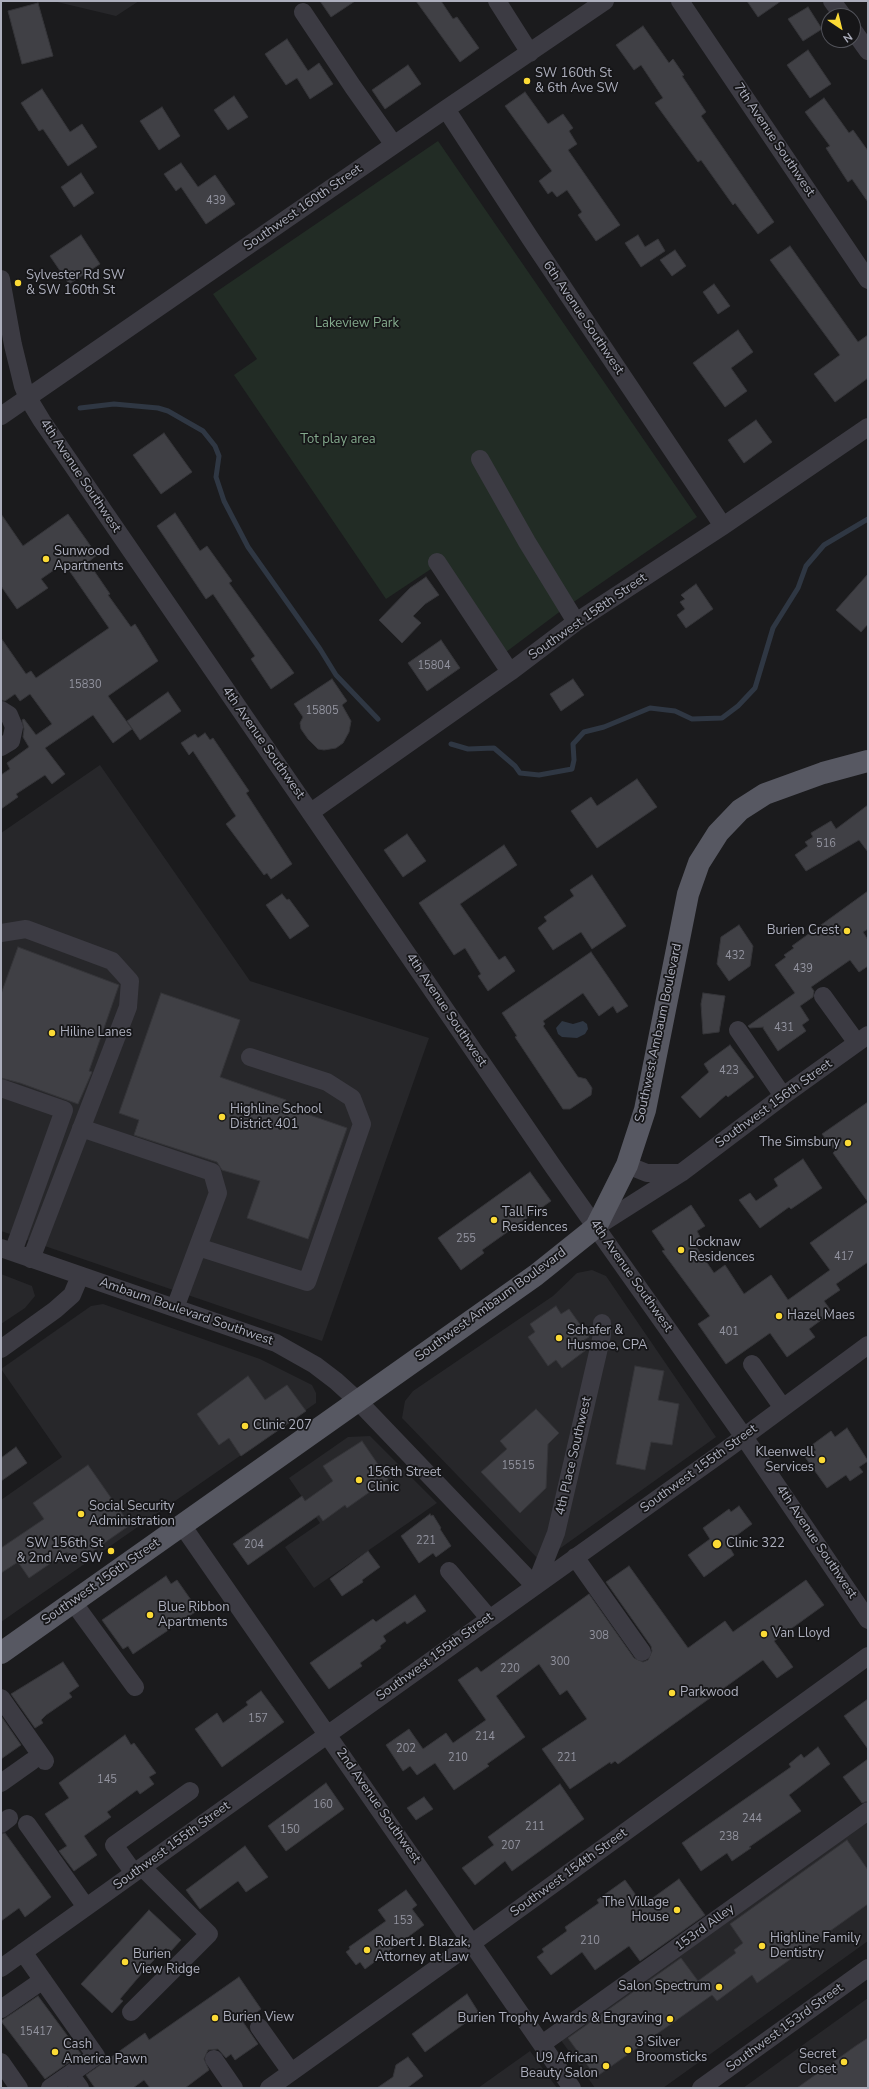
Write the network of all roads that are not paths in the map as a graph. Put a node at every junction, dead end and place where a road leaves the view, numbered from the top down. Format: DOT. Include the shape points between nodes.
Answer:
graph roads {
  1 [pos="497,1"];
  2 [pos="605,1"];
  3 [pos="680,1"];
  4 [pos="303,12"];
  5 [pos="861,41"];
  6 [pos="868,51"];
  7 [pos="530,53"];
  8 [pos="446,109"];
  9 [pos="394,144"];
  10 [pos="1,280"];
  11 [pos="868,280"];
  12 [pos="28,398"];
  13 [pos="1,416"];
  14 [pos="868,427"];
  15 [pos="480,459"];
  16 [pos="723,526"];
  17 [pos="437,562"];
  18 [pos="576,622"];
  19 [pos="510,672"];
  20 [pos="1,710"];
  21 [pos="1,747"];
  22 [pos="868,761"];
  23 [pos="311,812"];
  24 [pos="1,933"];
  25 [pos="823,996"];
  26 [pos="738,1030"];
  27 [pos="863,1039"];
  28 [pos="250,1057"];
  29 [pos="1,1088"];
  30 [pos="783,1096"];
  31 [pos="81,1128"];
  32 [pos="627,1165"];
  33 [pos="681,1173"];
  34 [pos="596,1227"];
  35 [pos="198,1247"];
  36 [pos="7,1250"];
  37 [pos="31,1259"];
  38 [pos="80,1276"];
  39 [pos="175,1308"];
  40 [pos="602,1323"];
  41 [pos="868,1345"];
  42 [pos="1,1349"];
  43 [pos="752,1364"];
  44 [pos="358,1401"];
  45 [pos="783,1408"];
  46 [pos="744,1437"];
  47 [pos="182,1525"];
  48 [pos="575,1557"];
  49 [pos="449,1571"];
  50 [pos="535,1586"];
  51 [pos="73,1602"];
  52 [pos="489,1618"];
  53 [pos="868,1620"];
  54 [pos="642,1652"];
  55 [pos="1,1653"];
  56 [pos="868,1656"];
  57 [pos="135,1687"];
  58 [pos="1,1698"];
  59 [pos="328,1734"];
  60 [pos="1,1783"];
  61 [pos="190,1790"];
  62 [pos="868,1811"];
  63 [pos="27,1824"];
  64 [pos="138,1870"];
  65 [pos="86,1907"];
  66 [pos="472,1943"];
  67 [pos="23,1952"];
  68 [pos="1,1968"];
  69 [pos="868,1968"];
  70 [pos="43,1980"];
  71 [pos="1,2009"];
  72 [pos="131,2012"];
  73 [pos="259,2027"];
  74 [pos="542,2044"];
  75 [pos="214,2059"];
  76 [pos="1,2062"];
  77 [pos="291,2072"];
  78 [pos="75,2081"];
  79 [pos="19,2088"];
  80 [pos="50,2088"];
  81 [pos="234,2088"];
  82 [pos="268,2088"];
  83 [pos="572,2088"];
  84 [pos="701,2088"];
  1 -- 7 [label="street"];
  2 -- 7 [label="street, Southwest 160th Street"];
  3 -- 11 [label="street, 7th Avenue Southwest"];
  4 -- 9 [label="street"];
  5 -- 6 [label="street"];
  7 -- 8 [label="street, Southwest 160th Street"];
  8 -- 9 [label="street, Southwest 160th Street"];
  8 -- 16 [label="street, 6th Avenue Southwest"];
  9 -- 12 [label="street, Southwest 160th Street"];
  10 -- 12 [label="street, 4th Avenue Southwest" via="13,345"];
  12 -- 13 [label="street, Southwest 160th Street"];
  12 -- 23 [label="street, 4th Avenue Southwest"];
  14 -- 16 [label="street, Southwest 158th Street"];
  15 -- 18 [label="street"];
  16 -- 18 [label="street, Southwest 158th Street"];
  17 -- 19 [label="street"];
  18 -- 19 [label="street, Southwest 158th Street"];
  19 -- 23 [label="street, Southwest 158th Street"];
  20 -- 21 [label="street" via="9,715 14,727 11,741"];
  22 -- 32 [label="main road, Southwest Ambaum Boulevard" via="823,773 765,794 740,810 724,827 699,863 688,894 645,1110"];
  23 -- 34 [label="street, 4th Avenue Southwest"];
  24 -- 31 [label="street" via="26,929 112,961 130,981 128,1007"];
  25 -- 27 [label="street"];
  26 -- 30 [label="street"];
  27 -- 30 [label="street, Southwest 156th Street"];
  28 -- 35 [label="street" via="327,1082 352,1098 362,1124 307,1282"];
  29 -- 36 [label="street" via="64,1110"];
  30 -- 33 [label="street, Southwest 156th Street"];
  31 -- 35 [label="street" via="212,1172 218,1193"];
  31 -- 37 [label="street"];
  32 -- 33 [label="street" via="648,1173"];
  32 -- 34 [label="main road, Southwest Ambaum Boulevard"];
  33 -- 34 [label="street, Southwest 156th Street"];
  34 -- 44 [label="main road, Southwest Ambaum Boulevard" via="536,1275"];
  34 -- 46 [label="street, 4th Avenue Southwest"];
  35 -- 39 [label="street"];
  36 -- 37 [label="street, Ambaum Boulevard Southwest"];
  37 -- 38 [label="street, Ambaum Boulevard Southwest"];
  38 -- 39 [label="street, Ambaum Boulevard Southwest"];
  38 -- 42 [label="street" via="72,1296"];
  39 -- 44 [label="street, Ambaum Boulevard Southwest" via="265,1339 292,1352 315,1365"];
  40 -- 50 [label="street, 4th Place Southwest" via="602,1335 556,1532"];
  41 -- 45 [label="street, Southwest 155th Street"];
  43 -- 45 [label="street"];
  44 -- 47 [label="main road, Southwest 156th Street"];
  44 -- 50 [label="street, Ambaum Boulevard Southwest"];
  45 -- 46 [label="street, Southwest 155th Street"];
  46 -- 48 [label="street, Southwest 155th Street"];
  46 -- 53 [label="street, 4th Avenue Southwest"];
  47 -- 51 [label="main road, Southwest 156th Street"];
  47 -- 59 [label="street, 2nd Avenue Southwest"];
  48 -- 50 [label="street, Southwest 155th Street"];
  48 -- 54 [label="street"];
  49 -- 52 [label="street"];
  50 -- 52 [label="street, Southwest 155th Street"];
  51 -- 55 [label="main road, Southwest 156th Street"];
  51 -- 57 [label="street"];
  52 -- 59 [label="street, Southwest 155th Street"];
  56 -- 66 [label="street, Southwest 154th Street"];
  58 -- 60 [label="street" via="38,1761"];
  59 -- 64 [label="street, Southwest 155th Street"];
  59 -- 66 [label="street, 2nd Avenue Southwest"];
  61 -- 64 [label="street" via="114,1845"];
  62 -- 74 [label="street, 153rd Alley"];
  63 -- 65 [label="street"];
  64 -- 65 [label="street, Southwest 155th Street"];
  64 -- 72 [label="street" via="209,1934"];
  65 -- 67 [label="street, Southwest 155th Street"];
  66 -- 74 [label="street, 2nd Avenue Southwest"];
  66 -- 77 [label="street, Southwest 154th Street"];
  67 -- 68 [label="street, Southwest 155th Street"];
  67 -- 70 [label="street"];
  69 -- 84 [label="street, Southwest 153rd Street"];
  70 -- 71 [label="street"];
  70 -- 78 [label="street" via="96,2056"];
  73 -- 77 [label="street"];
  74 -- 83 [label="street, 2nd Avenue Southwest"];
  75 -- 81 [label="street"];
  76 -- 79 [label="street"];
  77 -- 82 [label="street, Southwest 154th Street"];
  78 -- 80 [label="street"];
}
